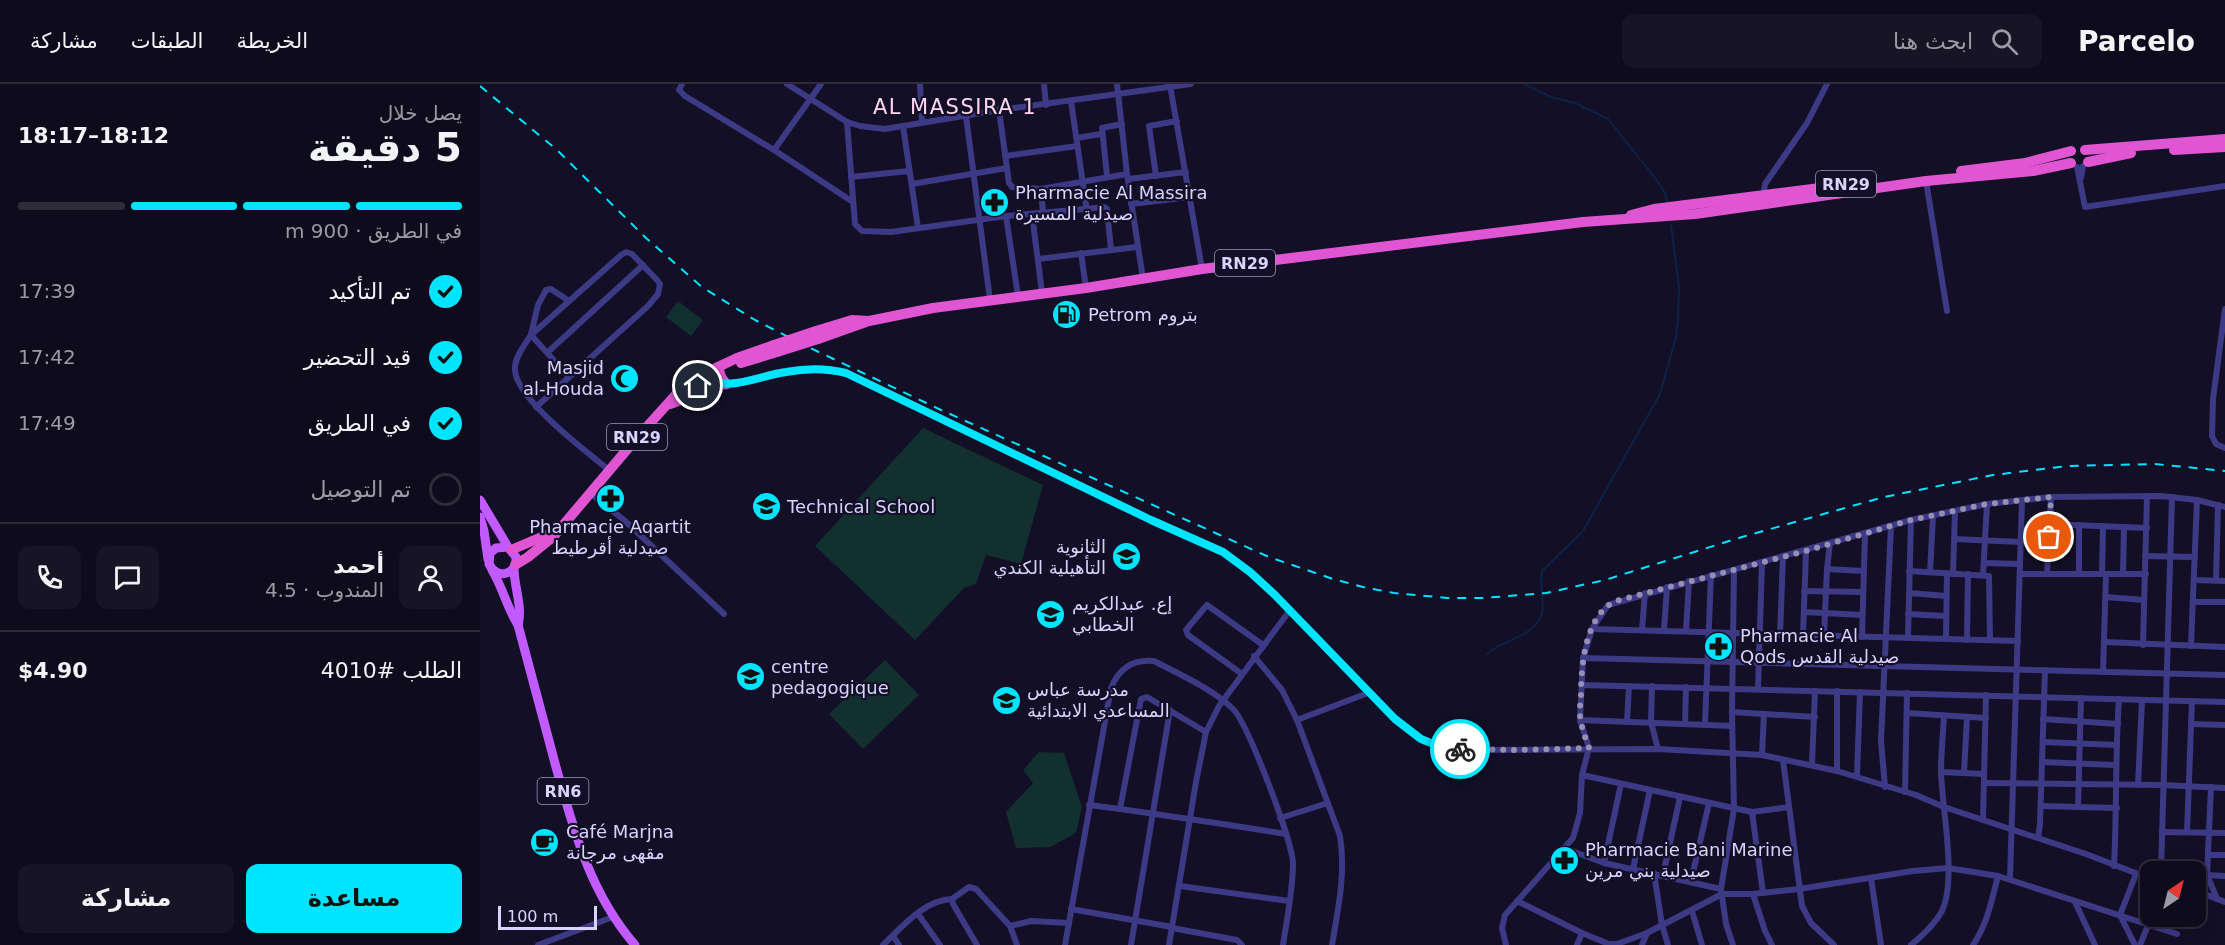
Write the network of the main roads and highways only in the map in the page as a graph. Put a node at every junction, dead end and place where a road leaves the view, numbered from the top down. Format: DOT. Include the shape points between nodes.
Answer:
graph roads {
  1 [pos="2225,139"];
  2 [pos="2225,147"];
  3 [pos="2085,150"];
  4 [pos="2071,151"];
  5 [pos="2080,165"];
  6 [pos="1865,186"];
  7 [pos="722,365"];
  8 [pos="730,384"];
  9 [pos="709,390"];
  10 [pos="664,406"];
  11 [pos="480,500"];
  12 [pos="480,517"];
  13 [pos="561,527"];
  14 [pos="510,549"];
  15 [pos="490,566"];
  16 [pos="515,566"];
  17 [pos="518,625"];
  18 [pos="635,945"];
  1 -- 3 [label="highway, RN29"];
  2 -- 5 [label="highway, RN29" via="2135,152"];
  3 -- 4 [label="highway, RN29" via="2078,147"];
  3 -- 5 [label="highway" via="2089,155"];
  4 -- 5 [label="highway" via="2069,157"];
  4 -- 6 [label="highway, RN29" via="2025,163"];
  5 -- 6 [label="highway, RN29"];
  6 -- 7 [label="highway, RN29, bridge" via="1763,199 1695,214 1622,218 1202,269 933,308 817,335 739,364"];
  7 -- 8 [label="highway" via="721,377"];
  7 -- 10 [label="highway, RN29" via="691,381"];
  9 -- 10 [label="highway"];
  10 -- 13 [label="highway, RN29"];
  11 -- 14 [label="main road, RN6"];
  12 -- 15 [label="main road, RN6"];
  13 -- 14 [label="highway, RN29"];
  13 -- 16 [label="highway, RN29"];
  14 -- 15 [label="main road" via="496,548 490,553"];
  14 -- 16 [label="main road, RN6" via="516,557"];
  15 -- 16 [label="main road" via="504,574"];
  15 -- 17 [label="main road, RN6"];
  16 -- 17 [label="main road, RN6" via="521,612"];
  17 -- 18 [label="main road, RN6" via="576,839 613,917"];
}
